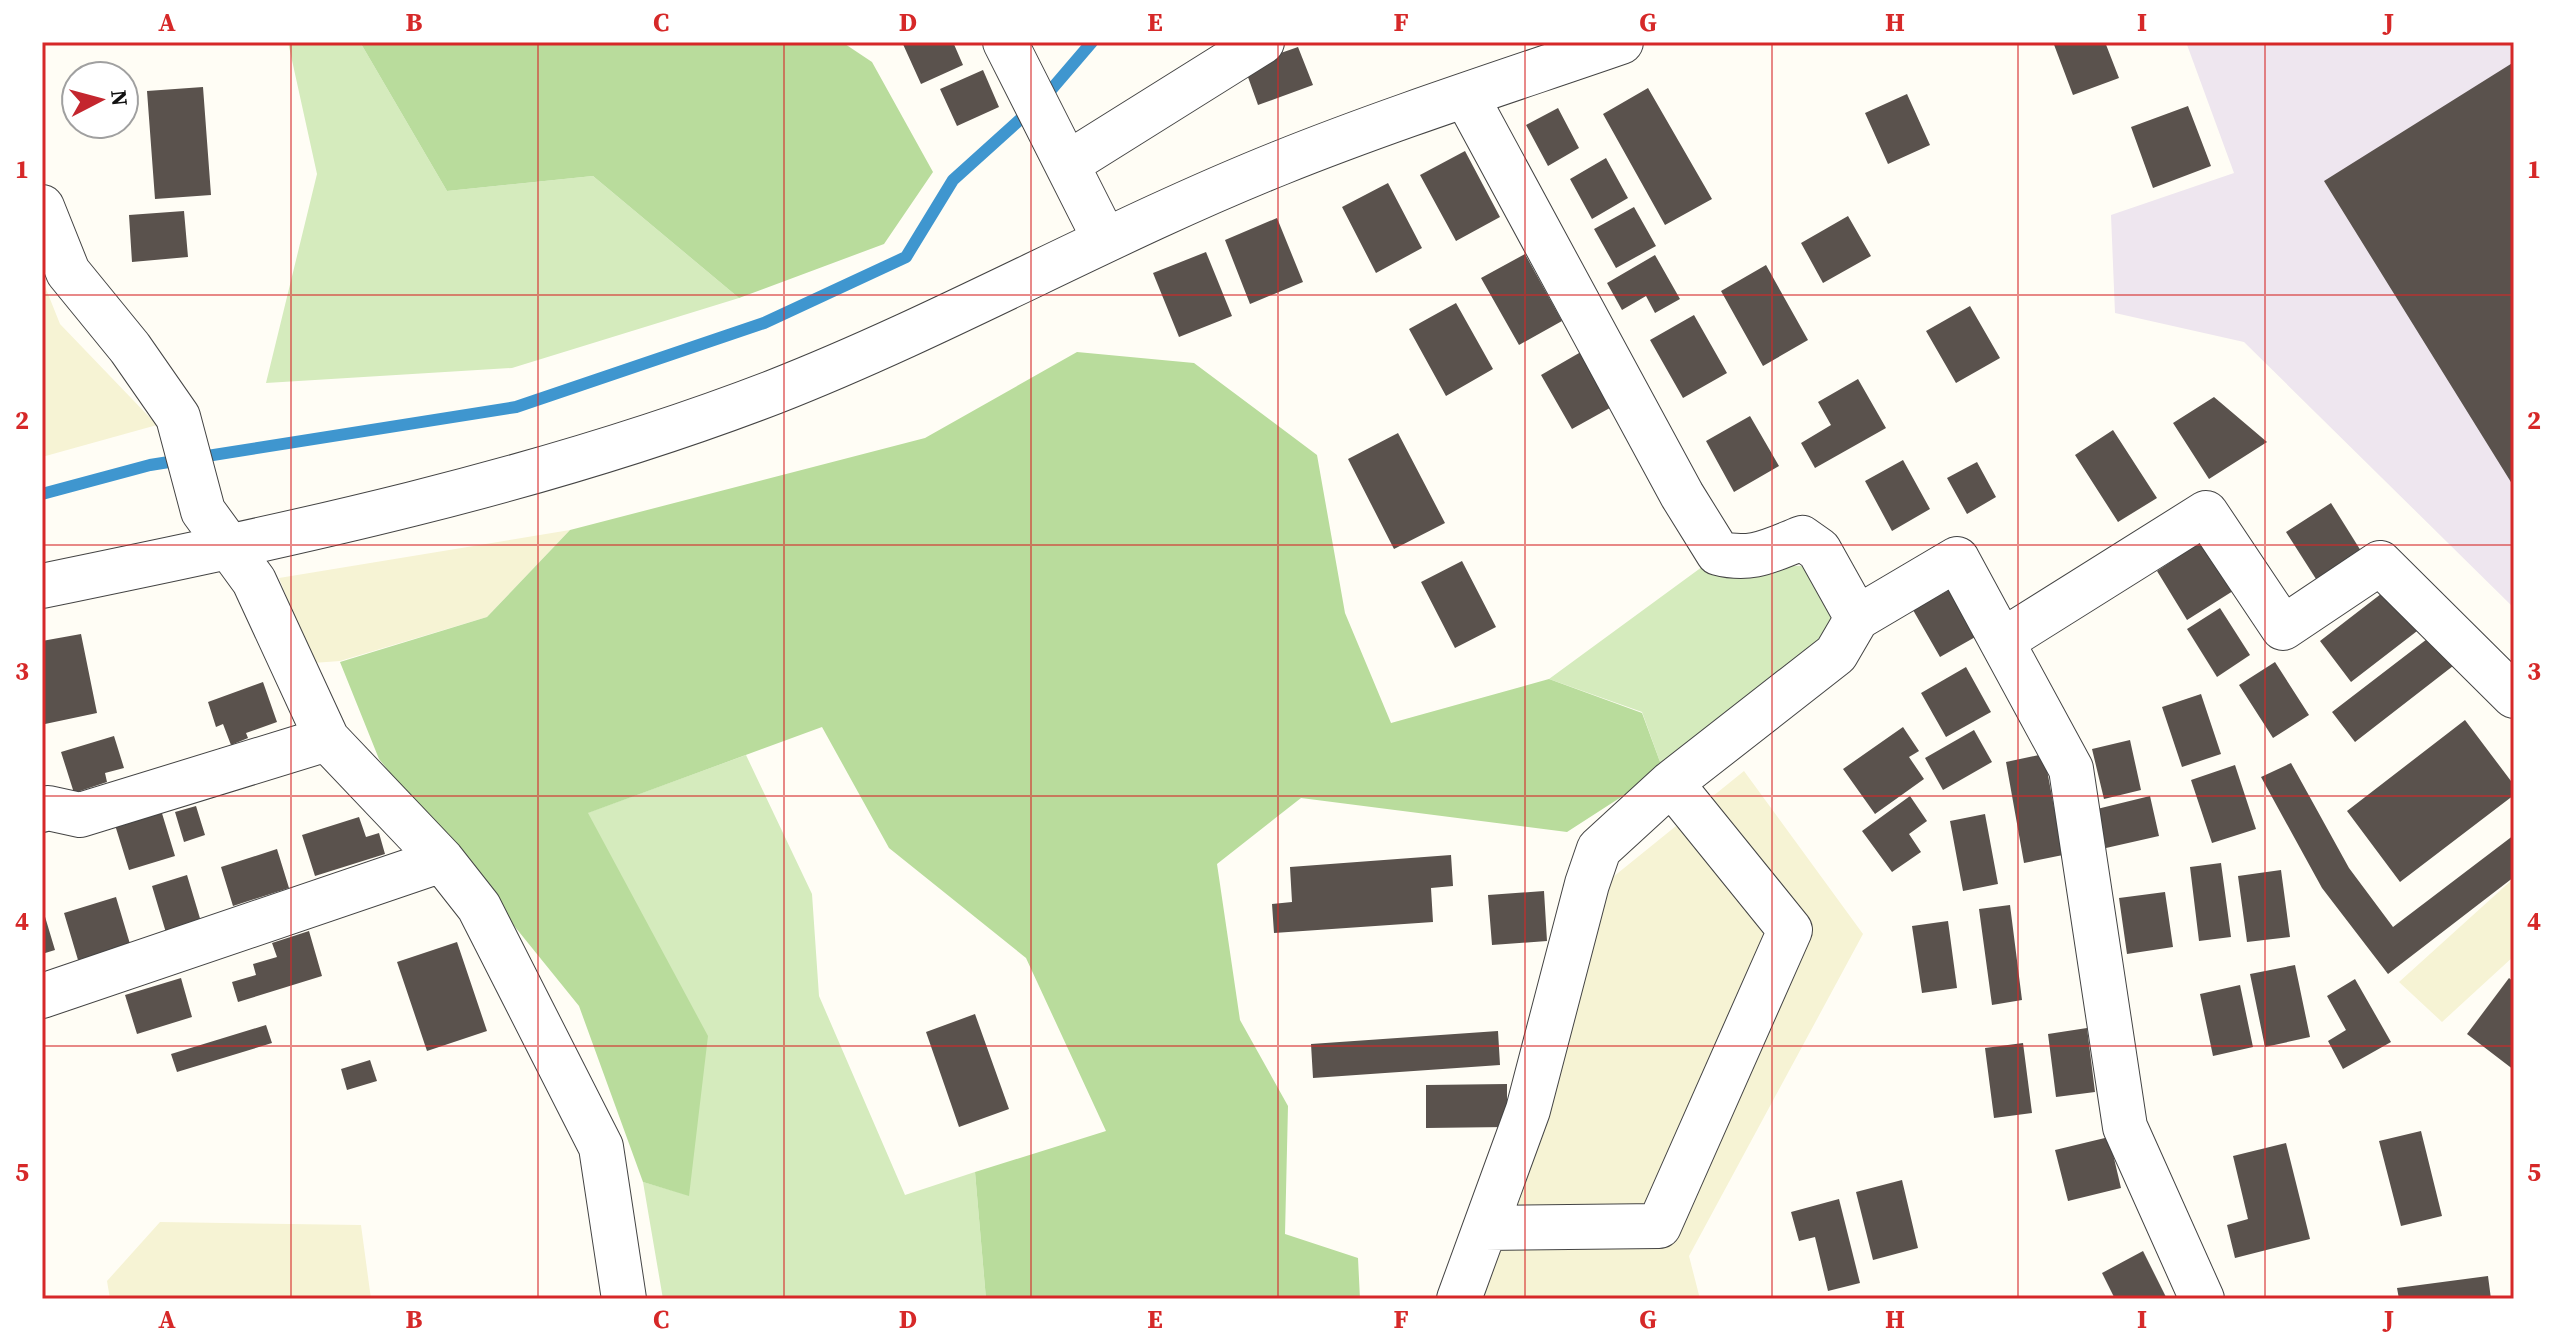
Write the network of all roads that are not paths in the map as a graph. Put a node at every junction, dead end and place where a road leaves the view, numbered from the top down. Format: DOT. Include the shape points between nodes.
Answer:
graph roads {
  1 [pos="1262,42"];
  2 [pos="1621,42"];
  3 [pos="1015,61"];
  4 [pos="1466,96"];
  5 [pos="1067,164"];
  6 [pos="42,207"];
  7 [pos="1105,240"];
  8 [pos="230,547"];
  9 [pos="42,586"];
  10 [pos="1857,618"];
  11 [pos="2002,641"];
  12 [pos="2514,696"];
  13 [pos="327,739"];
  14 [pos="1671,783"];
  15 [pos="42,810"];
  16 [pos="442,860"];
  17 [pos="42,996"];
  18 [pos="1485,1228"];
  19 [pos="624,1299"];
  20 [pos="1459,1299"];
  21 [pos="2202,1299"];
  1 -- 5 [label="street"];
  2 -- 4 [label="street"];
  3 -- 5 [label="street"];
  4 -- 7 [label="street" via="1280,163"];
  4 -- 10 [label="street" via="1718,553 1737,558 1760,554 1802,538 1819,550"];
  5 -- 7 [label="street"];
  6 -- 8 [label="street" via="68,272 178,417 203,511"];
  7 -- 8 [label="street" via="963,310 756,398 607,450"];
  8 -- 9 [label="street"];
  8 -- 13 [label="street" via="254,581"];
  10 -- 11 [label="street" via="1957,559"];
  10 -- 14 [label="street" via="1836,654"];
  11 -- 12 [label="street" via="2206,513 2283,628 2380,563"];
  11 -- 21 [label="street" via="2071,769 2125,1127"];
  13 -- 15 [label="street" via="80,815"];
  13 -- 16 [label="street"];
  14 -- 18 [label="street" via="1599,849 1528,1110"];
  14 -- 18 [label="street" via="1790,930 1659,1226"];
  16 -- 17 [label="street"];
  16 -- 19 [label="street" via="479,907 601,1147"];
  18 -- 20 [label="street"];
}
